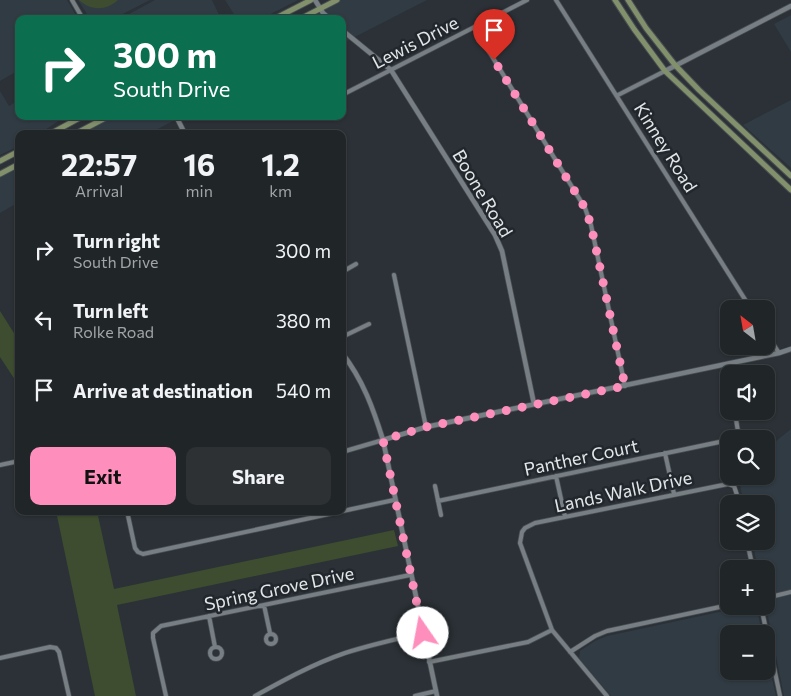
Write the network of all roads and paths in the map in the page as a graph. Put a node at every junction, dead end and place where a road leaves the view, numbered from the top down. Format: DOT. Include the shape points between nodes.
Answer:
graph roads {
  1 [pos="72,0"];
  2 [pos="311,0"];
  3 [pos="315,0"];
  4 [pos="337,0"];
  5 [pos="527,0"];
  6 [pos="556,0"];
  7 [pos="615,0"];
  8 [pos="628,0"];
  9 [pos="791,6"];
  10 [pos="320,9"];
  11 [pos="81,15"];
  12 [pos="282,15"];
  13 [pos="308,15"];
  14 [pos="326,15"];
  15 [pos="474,27"];
  16 [pos="346,33"];
  17 [pos="675,65"];
  18 [pos="391,70"];
  19 [pos="665,71"];
  20 [pos="346,93"];
  21 [pos="618,96"];
  22 [pos="76,120"];
  23 [pos="101,120"];
  24 [pos="60,130"];
  25 [pos="83,130"];
  26 [pos="765,151"];
  27 [pos="15,153"];
  28 [pos="758,159"];
  29 [pos="0,161"];
  30 [pos="15,166"];
  31 [pos="0,174"];
  32 [pos="791,176"];
  33 [pos="791,190"];
  34 [pos="356,264"];
  35 [pos="346,270"];
  36 [pos="394,275"];
  37 [pos="745,300"];
  38 [pos="368,324"];
  39 [pos="346,336"];
  40 [pos="775,348"];
  41 [pos="791,349"];
  42 [pos="779,354"];
  43 [pos="346,358"];
  44 [pos="625,386"];
  45 [pos="534,404"];
  46 [pos="426,427"];
  47 [pos="383,440"];
  48 [pos="720,442"];
  49 [pos="346,451"];
  50 [pos="665,453"];
  51 [pos="15,462"];
  52 [pos="0,465"];
  53 [pos="556,476"];
  54 [pos="435,486"];
  55 [pos="674,494"];
  56 [pos="737,495"];
  57 [pos="394,500"];
  58 [pos="438,501"];
  59 [pos="346,510"];
  60 [pos="128,515"];
  61 [pos="324,515"];
  62 [pos="441,515"];
  63 [pos="565,517"];
  64 [pos="410,575"];
  65 [pos="791,592"];
  66 [pos="775,596"];
  67 [pos="264,605"];
  68 [pos="720,607"];
  69 [pos="763,615"];
  70 [pos="209,616"];
  71 [pos="552,630"];
  72 [pos="423,633"];
  73 [pos="270,634"];
  74 [pos="215,647"];
  75 [pos="570,652"];
  76 [pos="0,658"];
  77 [pos="429,662"];
  78 [pos="436,694"];
  79 [pos="69,696"];
  80 [pos="166,696"];
  81 [pos="255,696"];
  82 [pos="415,696"];
  83 [pos="606,696"];
  84 [pos="780,696"];
  1 -- 11 [label="street"];
  2 -- 12 [label="main road"];
  3 -- 10 [label="street"];
  4 -- 10 [label="main road"];
  5 -- 15 [label="street, Lewis Drive"];
  6 -- 21 [label="street, Kinney Road"];
  7 -- 19 [label="main road"];
  8 -- 17 [label="main road"];
  9 -- 17 [label="street"];
  10 -- 13 [label="main road"];
  10 -- 14 [label="street"];
  15 -- 18 [label="street, Lewis Drive"];
  15 -- 44 [label="street" via="585,208"];
  16 -- 18 [label="street, Boone Road"];
  17 -- 19 [label="street"];
  17 -- 26 [label="main road"];
  18 -- 20 [label="street, Lewis Drive"];
  18 -- 45 [label="street, Boone Road" via="502,251"];
  19 -- 21 [label="street"];
  19 -- 28 [label="main road"];
  21 -- 37 [label="street, Kinney Road"];
  22 -- 24 [label="main road"];
  23 -- 25 [label="main road"];
  26 -- 28 [label="main road"];
  26 -- 32 [label="main road"];
  27 -- 29 [label="main road"];
  28 -- 33 [label="main road"];
  30 -- 31 [label="main road"];
  34 -- 35 [label="street"];
  36 -- 46 [label="street"];
  38 -- 39 [label="street"];
  40 -- 42 [label="street"];
  41 -- 42 [label="street"];
  42 -- 44 [label="street"];
  43 -- 47 [label="street" via="373,408"];
  44 -- 45 [label="street"];
  45 -- 46 [label="street"];
  46 -- 47 [label="street"];
  47 -- 49 [label="street"];
  47 -- 57 [label="street"];
  48 -- 50 [label="street, Panther Court"];
  50 -- 53 [label="street, Panther Court"];
  50 -- 55 [label="street"];
  51 -- 52 [label="street"];
  53 -- 58 [label="street, Panther Court"];
  53 -- 63 [label="street"];
  54 -- 58 [label="street"];
  55 -- 56 [label="street, Lands Walk Drive" via="728,484 734,486"];
  55 -- 63 [label="street, Lands Walk Drive"];
  57 -- 59 [label="street"];
  57 -- 64 [label="street"];
  58 -- 62 [label="street"];
  60 -- 61 [label="street" via="135,548 143,554"];
  63 -- 71 [label="street, Lands Walk Drive" via="525,528 520,543"];
  64 -- 67 [label="street, Spring Grove Drive"];
  64 -- 72 [label="street"];
  65 -- 66 [label="street"];
  67 -- 70 [label="street, Spring Grove Drive"];
  67 -- 73 [label="street"];
  68 -- 75 [label="street" via="607,631"];
  69 -- 84 [label="street"];
  70 -- 74 [label="street"];
  70 -- 80 [label="street, Spring Grove Drive" via="161,626 153,632"];
  71 -- 75 [label="street"];
  71 -- 77 [label="street" via="528,642"];
  72 -- 77 [label="street"];
  72 -- 81 [label="street" via="334,658"];
  75 -- 83 [label="street"];
  76 -- 79 [label="street" via="56,648"];
  77 -- 78 [label="street"];
  78 -- 82 [label="street"];
}
